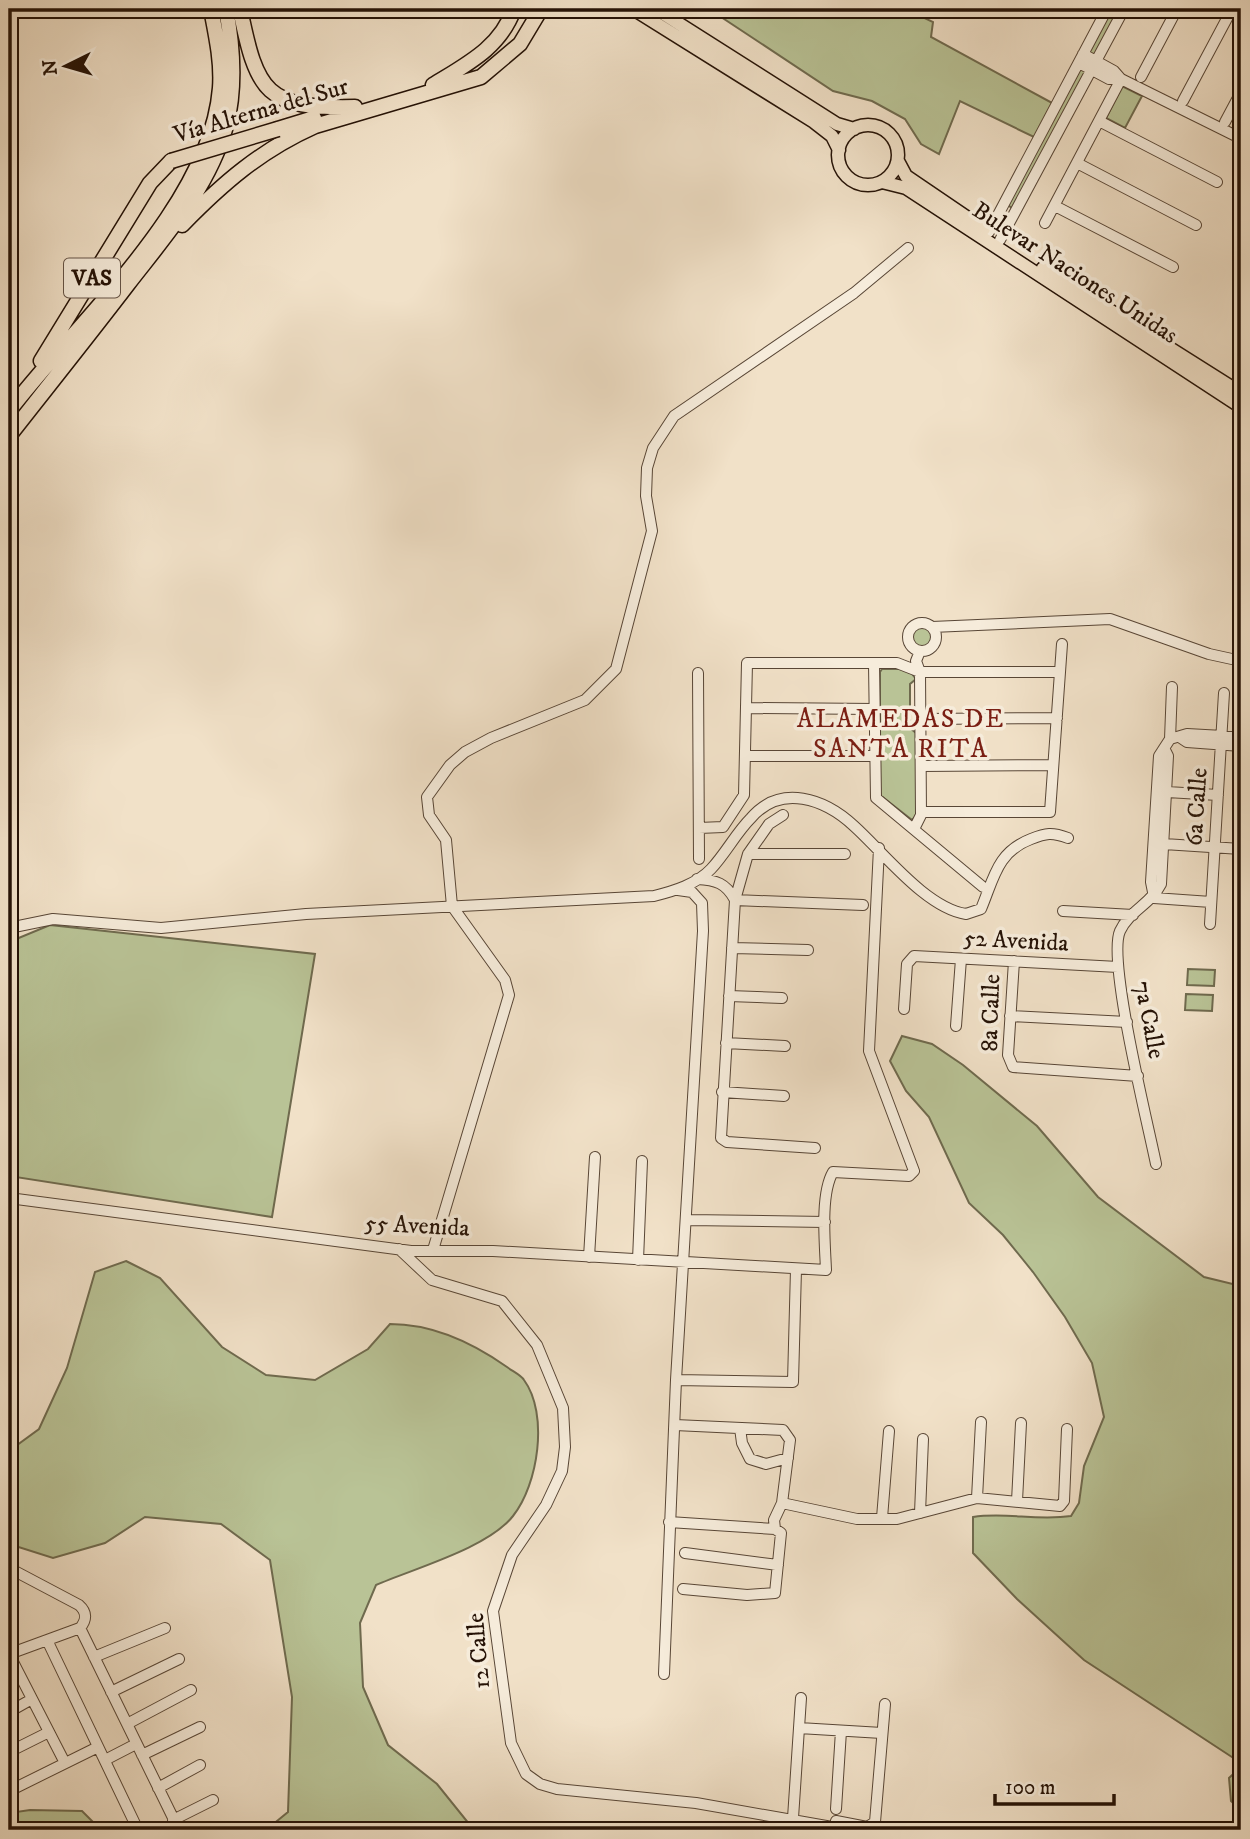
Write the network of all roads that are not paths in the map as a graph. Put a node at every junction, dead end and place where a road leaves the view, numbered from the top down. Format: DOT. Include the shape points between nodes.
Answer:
graph roads {
  1 [pos="211,9"];
  2 [pos="514,9"];
  3 [pos="531,9"];
  4 [pos="541,9"];
  5 [pos="633,9"];
  6 [pos="656,9"];
  7 [pos="1107,9"];
  8 [pos="1124,9"];
  9 [pos="1177,9"];
  10 [pos="1232,9"];
  11 [pos="230,10"];
  12 [pos="1081,58"];
  13 [pos="1094,65"];
  14 [pos="1141,77"];
  15 [pos="1121,79"];
  16 [pos="433,85"];
  17 [pos="1241,92"];
  18 [pos="1182,101"];
  19 [pos="355,107"];
  20 [pos="1099,121"];
  21 [pos="1225,122"];
  22 [pos="854,129"];
  23 [pos="1240,138"];
  24 [pos="838,150"];
  25 [pos="898,161"];
  26 [pos="1077,163"];
  27 [pos="882,182"];
  28 [pos="1217,182"];
  29 [pos="1055,205"];
  30 [pos="1045,223"];
  31 [pos="1196,225"];
  32 [pos="995,236"];
  33 [pos="164,237"];
  34 [pos="908,248"];
  35 [pos="1173,267"];
  36 [pos="1241,393"];
  37 [pos="13,405"];
  38 [pos="1241,407"];
  39 [pos="9,436"];
  40 [pos="934,631"];
  41 [pos="909,644"];
  42 [pos="1062,644"];
  43 [pos="920,651"];
  44 [pos="1241,661"];
  45 [pos="874,664"];
  46 [pos="902,664"];
  47 [pos="920,672"];
  48 [pos="1060,672"];
  49 [pos="698,673"];
  50 [pos="1172,687"];
  51 [pos="1224,693"];
  52 [pos="746,708"];
  53 [pos="875,709"];
  54 [pos="1057,718"];
  55 [pos="921,719"];
  56 [pos="1241,737"];
  57 [pos="1222,740"];
  58 [pos="1172,742"];
  59 [pos="1241,746"];
  60 [pos="745,756"];
  61 [pos="875,756"];
  62 [pos="1053,765"];
  63 [pos="921,766"];
  64 [pos="1167,792"];
  65 [pos="1218,795"];
  66 [pos="921,812"];
  67 [pos="783,815"];
  68 [pos="699,828"];
  69 [pos="914,829"];
  70 [pos="1068,838"];
  71 [pos="1164,844"];
  72 [pos="1215,847"];
  73 [pos="879,848"];
  74 [pos="1241,849"];
  75 [pos="748,854"];
  76 [pos="845,854"];
  77 [pos="699,859"];
  78 [pos="697,878"];
  79 [pos="983,887"];
  80 [pos="678,890"];
  81 [pos="1154,898"];
  82 [pos="735,900"];
  83 [pos="1211,902"];
  84 [pos="863,905"];
  85 [pos="452,906"];
  86 [pos="1063,911"];
  87 [pos="1133,915"];
  88 [pos="1210,924"];
  89 [pos="9,928"];
  90 [pos="732,948"];
  91 [pos="808,950"];
  92 [pos="961,959"];
  93 [pos="1014,961"];
  94 [pos="1118,967"];
  95 [pos="729,996"];
  96 [pos="782,998"];
  97 [pos="904,1009"];
  98 [pos="1010,1016"];
  99 [pos="1127,1022"];
  100 [pos="956,1026"];
  101 [pos="726,1043"];
  102 [pos="785,1046"];
  103 [pos="1138,1076"];
  104 [pos="723,1092"];
  105 [pos="784,1096"];
  106 [pos="816,1148"];
  107 [pos="595,1157"];
  108 [pos="642,1161"];
  109 [pos="1156,1164"];
  110 [pos="9,1198"];
  111 [pos="687,1220"];
  112 [pos="825,1222"];
  113 [pos="399,1249"];
  114 [pos="433,1250"];
  115 [pos="589,1257"];
  116 [pos="638,1260"];
  117 [pos="685,1264"];
  118 [pos="796,1269"];
  119 [pos="676,1380"];
  120 [pos="981,1422"];
  121 [pos="1021,1423"];
  122 [pos="675,1425"];
  123 [pos="740,1428"];
  124 [pos="1067,1429"];
  125 [pos="888,1432"];
  126 [pos="923,1439"];
  127 [pos="788,1458"];
  128 [pos="977,1498"];
  129 [pos="1017,1501"];
  130 [pos="782,1503"];
  131 [pos="920,1513"];
  132 [pos="882,1518"];
  133 [pos="669,1522"];
  134 [pos="775,1529"];
  135 [pos="685,1553"];
  136 [pos="778,1565"];
  137 [pos="9,1568"];
  138 [pos="683,1589"];
  139 [pos="80,1628"];
  140 [pos="165,1628"];
  141 [pos="47,1640"];
  142 [pos="9,1654"];
  143 [pos="94,1657"];
  144 [pos="179,1659"];
  145 [pos="13,1672"];
  146 [pos="664,1674"];
  147 [pos="191,1690"];
  148 [pos="111,1692"];
  149 [pos="802,1698"];
  150 [pos="32,1699"];
  151 [pos="885,1704"];
  152 [pos="9,1712"];
  153 [pos="127,1724"];
  154 [pos="200,1727"];
  155 [pos="799,1728"];
  156 [pos="841,1731"];
  157 [pos="49,1732"];
  158 [pos="882,1733"];
  159 [pos="136,1744"];
  160 [pos="98,1746"];
  161 [pos="9,1752"];
  162 [pos="142,1755"];
  163 [pos="105,1760"];
  164 [pos="65,1763"];
  165 [pos="200,1765"];
  166 [pos="158,1788"];
  167 [pos="9,1791"];
  168 [pos="213,1800"];
  169 [pos="836,1809"];
  170 [pos="793,1818"];
  171 [pos="173,1820"];
  172 [pos="820,1823"];
  173 [pos="138,1830"];
  174 [pos="178,1830"];
  175 [pos="849,1830"];
  1 -- 37 [label="highway" via="219,53 219,90 200,165 157,231"];
  2 -- 16 [label="highway" via="492,46"];
  3 -- 16 [label="highway, Vía Alterna del Sur / VAS" via="514,39 487,64"];
  4 -- 33 [label="highway, Vía Alterna del Sur" via="513,52 481,77 294,135 239,169"];
  5 -- 24 [label="main road" via="814,122 832,136"];
  6 -- 22 [label="main road" via="837,124"];
  7 -- 12 [label="street"];
  8 -- 13 [label="street"];
  9 -- 14 [label="street"];
  10 -- 18 [label="street"];
  11 -- 19 [label="highway" via="254,68 274,94 300,105"];
  11 -- 33 [label="highway" via="232,67 225,126 204,178"];
  12 -- 13 [label="street"];
  12 -- 32 [label="street"];
  13 -- 15 [label="street" via="1110,79"];
  13 -- 32 [label="street"];
  15 -- 20 [label="street"];
  15 -- 23 [label="street"];
  16 -- 19 [label="highway, Vía Alterna del Sur / VAS"];
  17 -- 21 [label="street"];
  19 -- 37 [label="highway, Vía Alterna del Sur / VAS, bridge" via="171,161 150,183"];
  20 -- 26 [label="street"];
  20 -- 28 [label="street"];
  22 -- 24 [label="main road"];
  22 -- 25 [label="main road" via="873,125 886,131 897,147"];
  24 -- 27 [label="main road" via="840,166 853,181 867,186"];
  25 -- 27 [label="main road"];
  25 -- 32 [label="main road, Bulevar Naciones Unidas" via="906,176"];
  26 -- 29 [label="street"];
  26 -- 31 [label="street"];
  27 -- 38 [label="main road, Bulevar Naciones Unidas" via="906,188"];
  29 -- 30 [label="street"];
  29 -- 35 [label="street"];
  32 -- 36 [label="main road, Bulevar Naciones Unidas"];
  33 -- 39 [label="highway"];
  34 -- 85 [label="street" via="854,293 674,416 663,430 647,468 652,531 616,669 585,700 465,752 427,797 429,815 446,840"];
  40 -- 41 [label="street" via="924,622 912,626"];
  40 -- 43 [label="street" via="932,647"];
  40 -- 44 [label="street" via="952,625 1110,619"];
  41 -- 43 [label="street"];
  41 -- 46 [label="street"];
  42 -- 48 [label="street"];
  43 -- 47 [label="street" via="916,661"];
  45 -- 46 [label="street"];
  45 -- 52 [label="street" via="747,663"];
  45 -- 53 [label="street"];
  46 -- 47 [label="street"];
  47 -- 48 [label="street"];
  47 -- 55 [label="street"];
  48 -- 54 [label="street"];
  49 -- 68 [label="street"];
  50 -- 58 [label="street"];
  51 -- 57 [label="street, 6a Calle"];
  52 -- 53 [label="street"];
  52 -- 60 [label="street"];
  53 -- 61 [label="street"];
  54 -- 55 [label="street"];
  54 -- 62 [label="street"];
  55 -- 63 [label="street"];
  56 -- 57 [label="street"];
  57 -- 58 [label="street" via="1188,734"];
  57 -- 59 [label="street"];
  57 -- 65 [label="street, 6a Calle"];
  58 -- 64 [label="street"];
  58 -- 81 [label="street" via="1159,755 1151,882"];
  60 -- 61 [label="street"];
  60 -- 68 [label="street" via="741,804 722,827"];
  61 -- 69 [label="street" via="876,798"];
  62 -- 63 [label="street"];
  62 -- 66 [label="street" via="1049,813"];
  63 -- 66 [label="street"];
  64 -- 65 [label="street"];
  64 -- 71 [label="street"];
  65 -- 72 [label="street, 6a Calle"];
  66 -- 69 [label="street"];
  67 -- 75 [label="street" via="769,824"];
  68 -- 77 [label="street"];
  69 -- 79 [label="street"];
  70 -- 73 [label="street" via="1050,832 1015,845 1003,856 981,909 966,914 932,900"];
  71 -- 72 [label="street"];
  71 -- 81 [label="street" via="1161,884"];
  72 -- 74 [label="street"];
  72 -- 83 [label="street, 6a Calle"];
  73 -- 78 [label="street" via="849,820 825,806 810,798 785,796 752,816 710,870"];
  73 -- 112 [label="street" via="869,1051 914,1171 909,1176 832,1172"];
  75 -- 76 [label="street"];
  75 -- 82 [label="street"];
  78 -- 80 [label="street"];
  78 -- 82 [label="street" via="722,883"];
  80 -- 85 [label="street" via="654,896"];
  80 -- 111 [label="street" via="692,892 702,906"];
  81 -- 83 [label="street"];
  81 -- 87 [label="street, 7a Calle"];
  82 -- 84 [label="street"];
  82 -- 90 [label="street"];
  83 -- 88 [label="street, 6a Calle"];
  85 -- 89 [label="street" via="161,928 53,919"];
  85 -- 114 [label="street" via="505,980 509,995"];
  86 -- 87 [label="street"];
  87 -- 94 [label="street, 7a Calle" via="1118,935"];
  90 -- 91 [label="street"];
  90 -- 95 [label="street"];
  92 -- 93 [label="street, 52 Avenida"];
  92 -- 97 [label="street, 52 Avenida" via="911,957"];
  92 -- 100 [label="street"];
  93 -- 94 [label="street, 52 Avenida"];
  93 -- 98 [label="street, 8a Calle"];
  94 -- 99 [label="street, 7a Calle"];
  95 -- 96 [label="street"];
  95 -- 101 [label="street"];
  98 -- 99 [label="street"];
  98 -- 103 [label="street, 8a Calle" via="1008,1055 1011,1066 1018,1070"];
  99 -- 103 [label="street, 7a Calle"];
  101 -- 102 [label="street"];
  101 -- 104 [label="street"];
  103 -- 109 [label="street, 7a Calle"];
  104 -- 105 [label="street"];
  104 -- 106 [label="street" via="720,1133 727,1142"];
  107 -- 115 [label="street"];
  108 -- 116 [label="street"];
  110 -- 113 [label="street, 55 Avenida"];
  111 -- 112 [label="street"];
  111 -- 117 [label="street"];
  112 -- 118 [label="street, 55 Avenida" via="826,1270"];
  113 -- 114 [label="street, 55 Avenida"];
  113 -- 170 [label="street, 12 Calle" via="432,1280 502,1301 537,1345 563,1409 562,1471 546,1505 512,1555 493,1611 511,1743 526,1774 557,1788"];
  114 -- 115 [label="street, 55 Avenida"];
  115 -- 116 [label="street, 55 Avenida"];
  116 -- 117 [label="street, 55 Avenida"];
  117 -- 118 [label="street, 55 Avenida"];
  117 -- 119 [label="street"];
  118 -- 119 [label="street" via="793,1382"];
  119 -- 122 [label="street"];
  120 -- 128 [label="street"];
  121 -- 129 [label="street"];
  122 -- 123 [label="street"];
  122 -- 133 [label="street"];
  123 -- 127 [label="street" via="750,1459 766,1464"];
  123 -- 127 [label="street" via="783,1430 790,1440"];
  124 -- 129 [label="street" via="1064,1501 1054,1507"];
  125 -- 132 [label="street"];
  126 -- 131 [label="street"];
  127 -- 130 [label="street"];
  128 -- 129 [label="street"];
  128 -- 131 [label="street"];
  130 -- 132 [label="street" via="857,1519"];
  130 -- 134 [label="street"];
  131 -- 132 [label="street"];
  133 -- 134 [label="street"];
  133 -- 146 [label="street"];
  134 -- 136 [label="street" via="781,1532"];
  135 -- 136 [label="street"];
  136 -- 138 [label="street" via="775,1593"];
  137 -- 139 [label="street" via="79,1605 85,1615"];
  139 -- 141 [label="street"];
  139 -- 143 [label="street"];
  140 -- 143 [label="street"];
  141 -- 142 [label="street"];
  141 -- 160 [label="street"];
  142 -- 145 [label="street"];
  143 -- 148 [label="street"];
  144 -- 148 [label="street"];
  145 -- 150 [label="street"];
  147 -- 153 [label="street"];
  148 -- 153 [label="street"];
  149 -- 155 [label="street"];
  150 -- 152 [label="street"];
  150 -- 157 [label="street"];
  151 -- 158 [label="street"];
  153 -- 159 [label="street"];
  154 -- 162 [label="street"];
  155 -- 156 [label="street"];
  155 -- 170 [label="street"];
  156 -- 158 [label="street"];
  156 -- 169 [label="street"];
  157 -- 161 [label="street"];
  157 -- 164 [label="street"];
  158 -- 172 [label="street" via="875,1822 867,1827"];
  159 -- 162 [label="street"];
  159 -- 163 [label="street"];
  160 -- 163 [label="street"];
  160 -- 164 [label="street"];
  162 -- 166 [label="street"];
  163 -- 173 [label="street"];
  164 -- 167 [label="street"];
  165 -- 166 [label="street"];
  166 -- 171 [label="street"];
  168 -- 171 [label="street"];
  170 -- 172 [label="street, 12 Calle"];
  171 -- 174 [label="street"];
  172 -- 175 [label="street, 12 Calle"];
}
